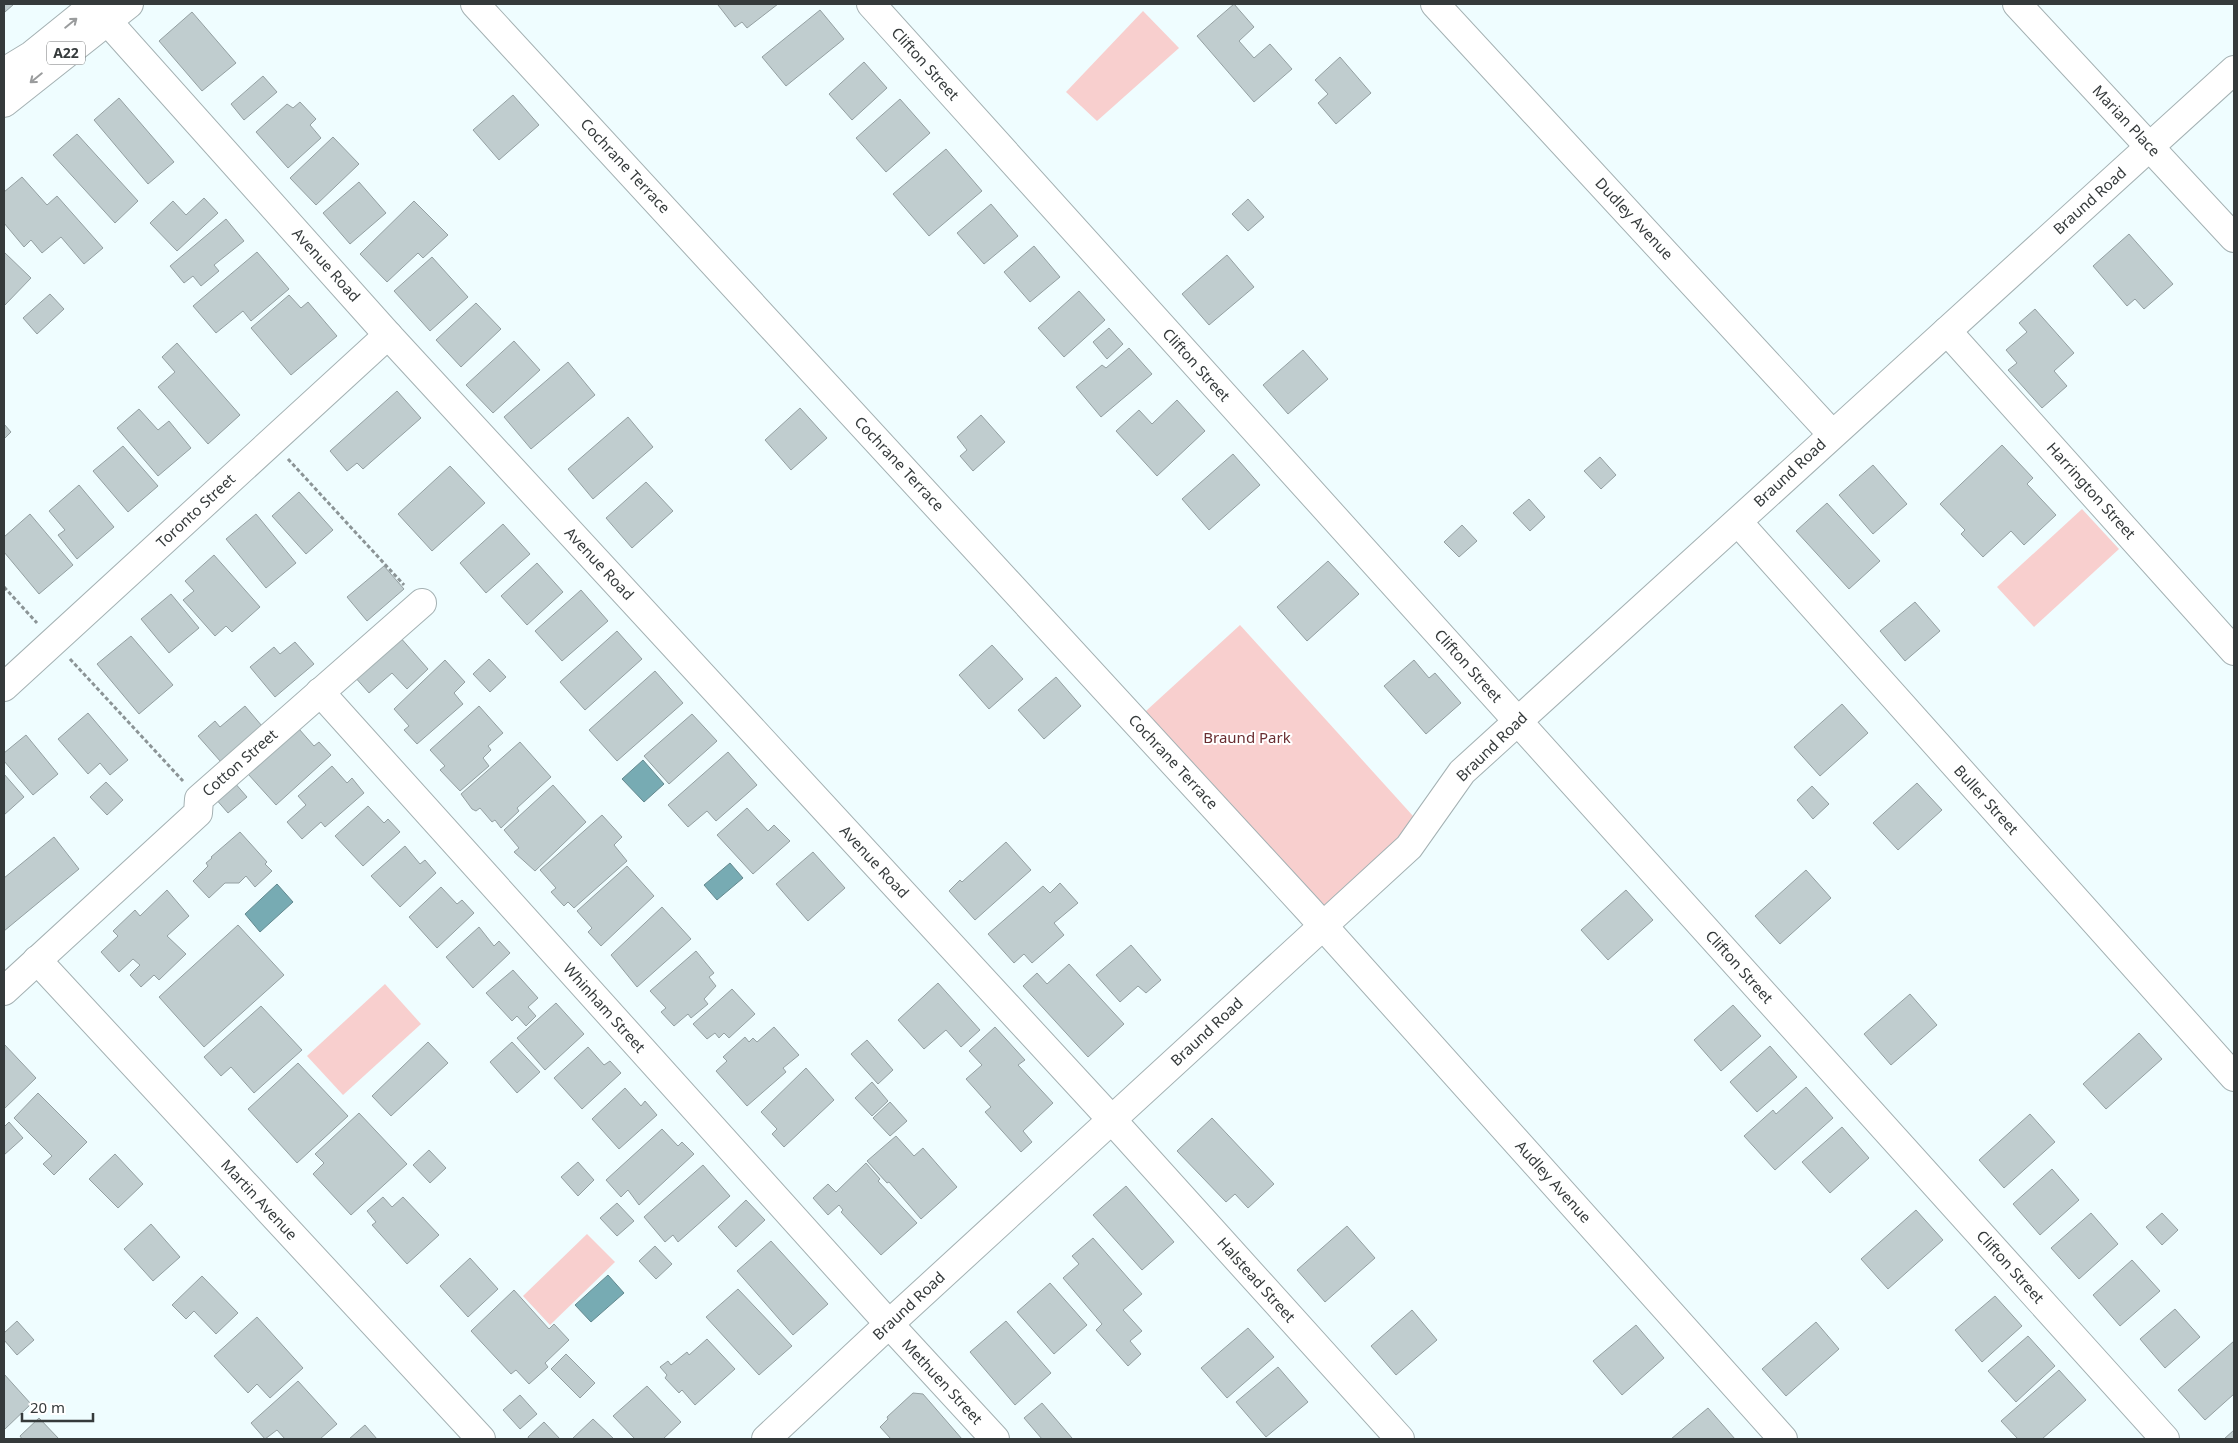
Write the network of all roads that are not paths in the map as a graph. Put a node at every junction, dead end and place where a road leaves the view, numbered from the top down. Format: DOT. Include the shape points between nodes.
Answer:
graph roads {
  1 [pos="475,4"];
  2 [pos="871,4"];
  3 [pos="1435,4"];
  4 [pos="2017,4"];
  5 [pos="103,7"];
  6 [pos="2234,70"];
  7 [pos="4,72"];
  8 [pos="4,102"];
  9 [pos="2150,147"];
  10 [pos="2234,238"];
  11 [pos="1947,331"];
  12 [pos="388,335"];
  13 [pos="1832,434"];
  14 [pos="1738,522"];
  15 [pos="422,604"];
  16 [pos="2234,651"];
  17 [pos="4,687"];
  18 [pos="320,692"];
  19 [pos="1518,722"];
  20 [pos="1323,925"];
  21 [pos="37,960"];
  22 [pos="4,991"];
  23 [pos="2234,1077"];
  24 [pos="1112,1120"];
  25 [pos="889,1324"];
  26 [pos="480,1439"];
  27 [pos="766,1439"];
  28 [pos="995,1439"];
  29 [pos="1400,1439"];
  30 [pos="1784,1439"];
  31 [pos="2165,1439"];
  1 -- 20 [label="street, Cochrane Terrace"];
  2 -- 19 [label="street, Clifton Street"];
  3 -- 13 [label="street, Dudley Avenue"];
  4 -- 9 [label="street, Marian Place"];
  7 -- 5 [label="street, A22, one-way"];
  5 -- 8 [label="street, A22, one-way"];
  5 -- 12 [label="street, Avenue Road"];
  6 -- 9 [label="street, Braund Road"];
  9 -- 10 [label="street, Marian Place"];
  9 -- 11 [label="street, Braund Road"];
  11 -- 13 [label="street, Braund Road"];
  11 -- 16 [label="street, Harrington Street"];
  12 -- 17 [label="street, Toronto Street"];
  12 -- 24 [label="street, Avenue Road"];
  13 -- 14 [label="street, Braund Road"];
  14 -- 19 [label="street, Braund Road"];
  14 -- 23 [label="street, Buller Street"];
  15 -- 18 [label="street, Cotton Street"];
  18 -- 21 [label="street, Cotton Street" via="199,798 198,813"];
  18 -- 25 [label="street, Whinham Street"];
  19 -- 20 [label="street, Braund Road" via="1462,772 1409,847"];
  19 -- 31 [label="street, Clifton Street"];
  20 -- 24 [label="street, Braund Road"];
  20 -- 30 [label="street, Audley Avenue"];
  21 -- 22 [label="street, Cotton Street"];
  21 -- 26 [label="street, Martin Avenue"];
  24 -- 25 [label="street, Braund Road"];
  24 -- 29 [label="street, Halstead Street"];
  25 -- 27 [label="street, Braund Road"];
  25 -- 28 [label="street, Methuen Street"];
}
